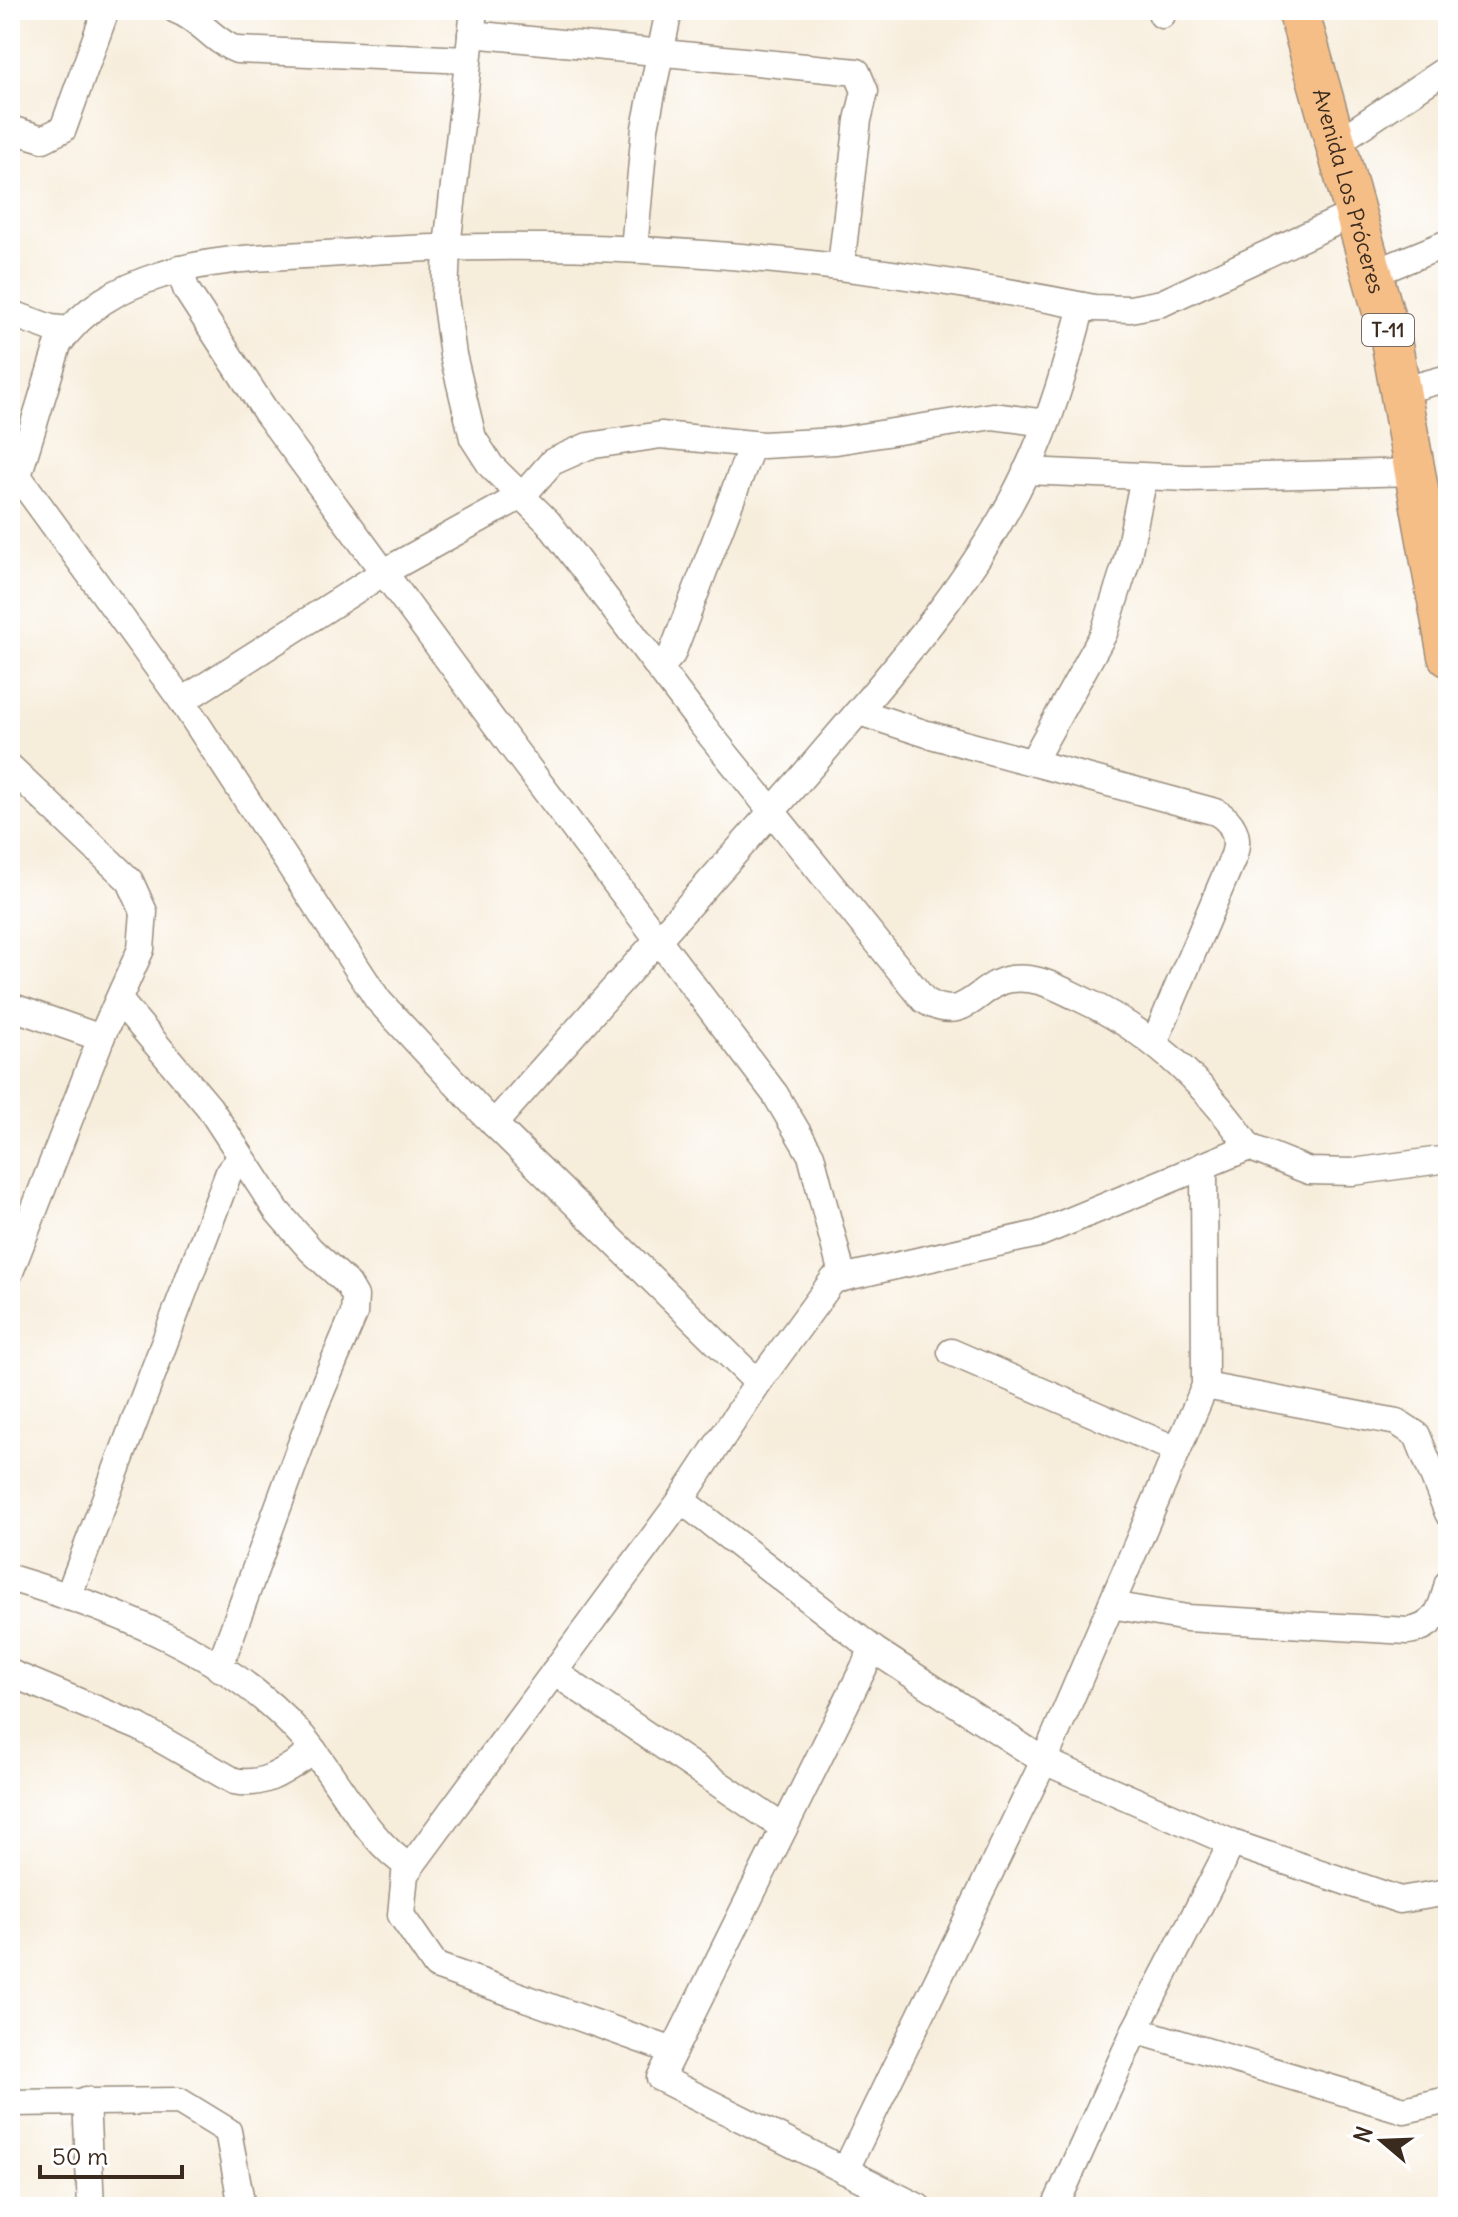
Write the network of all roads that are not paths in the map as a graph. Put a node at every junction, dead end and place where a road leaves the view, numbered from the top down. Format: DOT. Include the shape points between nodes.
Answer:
graph roads {
  1 [pos="106,10"];
  2 [pos="176,10"];
  3 [pos="669,10"];
  4 [pos="1298,10"];
  5 [pos="471,35"];
  6 [pos="659,53"];
  7 [pos="1448,68"];
  8 [pos="10,129"];
  9 [pos="1336,143"];
  10 [pos="1355,213"];
  11 [pos="1448,243"];
  12 [pos="447,247"];
  13 [pos="634,249"];
  14 [pos="841,266"];
  15 [pos="179,269"];
  16 [pos="1372,274"];
  17 [pos="1082,306"];
  18 [pos="10,313"];
  19 [pos="69,330"];
  20 [pos="1448,378"];
  21 [pos="1400,391"];
  22 [pos="1046,423"];
  23 [pos="752,445"];
  24 [pos="1026,471"];
  25 [pos="1415,472"];
  26 [pos="1144,477"];
  27 [pos="17,487"];
  28 [pos="523,495"];
  29 [pos="384,572"];
  30 [pos="1448,656"];
  31 [pos="659,669"];
  32 [pos="182,701"];
  33 [pos="859,712"];
  34 [pos="1033,761"];
  35 [pos="10,767"];
  36 [pos="772,812"];
  37 [pos="657,939"];
  38 [pos="119,1000"];
  39 [pos="10,1006"];
  40 [pos="101,1038"];
  41 [pos="1154,1043"];
  42 [pos="494,1124"];
  43 [pos="1249,1147"];
  44 [pos="241,1158"];
  45 [pos="1448,1159"];
  46 [pos="1204,1165"];
  47 [pos="10,1272"];
  48 [pos="843,1278"];
  49 [pos="951,1352"];
  50 [pos="758,1383"];
  51 [pos="1205,1386"];
  52 [pos="1177,1450"];
  53 [pos="681,1500"];
  54 [pos="1448,1513"];
  55 [pos="10,1578"];
  56 [pos="1448,1583"];
  57 [pos="68,1597"];
  58 [pos="1111,1605"];
  59 [pos="873,1649"];
  60 [pos="219,1668"];
  61 [pos="554,1672"];
  62 [pos="10,1673"];
  63 [pos="314,1751"];
  64 [pos="1044,1761"];
  65 [pos="784,1828"];
  66 [pos="1232,1843"];
  67 [pos="410,1867"];
  68 [pos="1448,1892"];
  69 [pos="1135,2030"];
  70 [pos="673,2051"];
  71 [pos="86,2100"];
  72 [pos="1448,2100"];
  73 [pos="10,2103"];
  74 [pos="845,2171"];
  75 [pos="91,2207"];
  76 [pos="242,2207"];
  77 [pos="918,2207"];
  78 [pos="1055,2207"];
  1 -- 8 [label="street" via="63,129 43,139"];
  2 -- 5 [label="street" via="237,50"];
  3 -- 6 [label="street"];
  4 -- 9 [label="highway, Avenida Los Próceres / T-11"];
  5 -- 6 [label="street"];
  5 -- 12 [label="street"];
  6 -- 13 [label="street" via="645,128"];
  6 -- 14 [label="street" via="844,68 862,77 865,91"];
  7 -- 9 [label="street"];
  9 -- 10 [label="highway, Avenida Los Próceres / T-11"];
  10 -- 16 [label="highway, Avenida Los Próceres / T-11"];
  10 -- 17 [label="street" via="1162,303 1121,310"];
  11 -- 16 [label="street"];
  12 -- 13 [label="street"];
  12 -- 15 [label="street"];
  12 -- 28 [label="street" via="448,326 467,420 482,454"];
  13 -- 14 [label="street"];
  14 -- 17 [label="street"];
  15 -- 19 [label="street" via="108,297"];
  15 -- 29 [label="street" via="187,291 266,412"];
  16 -- 21 [label="highway, Avenida Los Próceres / T-11"];
  17 -- 22 [label="street"];
  18 -- 19 [label="street"];
  19 -- 27 [label="street" via="58,345 39,399"];
  20 -- 21 [label="street"];
  21 -- 25 [label="highway, Avenida Los Próceres / T-11"];
  22 -- 23 [label="street" via="993,416 884,436"];
  22 -- 24 [label="street"];
  23 -- 28 [label="street" via="661,435 611,440 552,462"];
  23 -- 31 [label="street" via="672,654"];
  24 -- 26 [label="street"];
  24 -- 33 [label="street" via="975,561"];
  25 -- 26 [label="street"];
  25 -- 30 [label="highway, Avenida Los Próceres / T-11"];
  26 -- 34 [label="street" via="1127,560 1104,633"];
  27 -- 32 [label="street"];
  28 -- 29 [label="street"];
  28 -- 31 [label="street"];
  29 -- 32 [label="street"];
  29 -- 37 [label="street"];
  31 -- 36 [label="street"];
  32 -- 42 [label="street" via="378,1000"];
  33 -- 34 [label="street"];
  33 -- 36 [label="street"];
  34 -- 41 [label="street" via="1216,812 1233,827 1234,855"];
  35 -- 38 [label="street" via="136,890 144,912 144,935"];
  36 -- 37 [label="street"];
  36 -- 41 [label="street" via="931,1005 962,1007 1004,980 1035,979 1090,1003"];
  37 -- 42 [label="street"];
  37 -- 48 [label="street" via="755,1065 811,1155"];
  38 -- 40 [label="street"];
  38 -- 44 [label="street" via="178,1067"];
  39 -- 40 [label="street"];
  40 -- 47 [label="street"];
  41 -- 43 [label="street" via="1216,1101"];
  42 -- 50 [label="street"];
  43 -- 45 [label="street" via="1309,1171 1353,1172"];
  43 -- 46 [label="street"];
  44 -- 57 [label="street" via="229,1172"];
  44 -- 60 [label="street" via="293,1231 353,1289 356,1305"];
  46 -- 48 [label="street" via="1038,1234"];
  46 -- 51 [label="street"];
  48 -- 50 [label="street" via="833,1280"];
  49 -- 52 [label="street"];
  50 -- 53 [label="street"];
  51 -- 52 [label="street"];
  51 -- 54 [label="street" via="1397,1422 1417,1435"];
  52 -- 58 [label="street"];
  53 -- 59 [label="street"];
  53 -- 61 [label="street"];
  55 -- 57 [label="street"];
  56 -- 58 [label="street" via="1438,1614 1425,1626 1408,1631 1187,1618"];
  57 -- 60 [label="street" via="149,1630"];
  58 -- 64 [label="street"];
  59 -- 64 [label="street"];
  59 -- 65 [label="street"];
  60 -- 63 [label="street" via="257,1691"];
  61 -- 65 [label="street"];
  61 -- 67 [label="street"];
  62 -- 63 [label="street" via="139,1727 234,1781 269,1779"];
  63 -- 67 [label="street" via="380,1844"];
  64 -- 66 [label="street"];
  64 -- 74 [label="street"];
  65 -- 70 [label="street"];
  66 -- 68 [label="street" via="1400,1900"];
  66 -- 69 [label="street"];
  67 -- 70 [label="street" via="401,1915 436,1966"];
  69 -- 72 [label="street" via="1404,2110"];
  69 -- 78 [label="street"];
  70 -- 74 [label="street" via="660,2078"];
  71 -- 73 [label="street"];
  71 -- 75 [label="street"];
  71 -- 76 [label="street" via="179,2101 228,2131"];
  74 -- 77 [label="street"];
}
